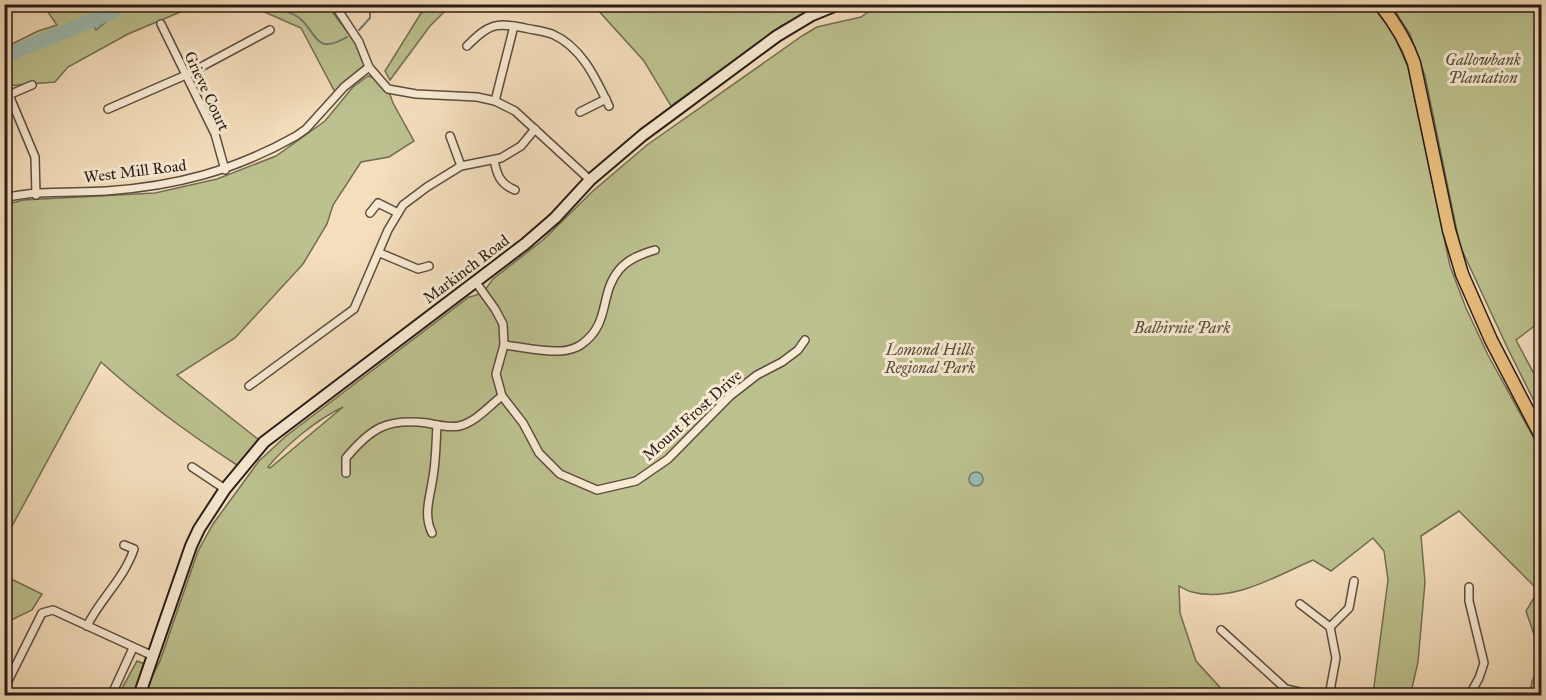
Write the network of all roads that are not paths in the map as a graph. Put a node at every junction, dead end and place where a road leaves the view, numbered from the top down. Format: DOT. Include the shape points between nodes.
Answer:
graph roads {
  1 [pos="334,4"];
  2 [pos="839,4"];
  3 [pos="1380,4"];
  4 [pos="161,24"];
  5 [pos="513,26"];
  6 [pos="270,30"];
  7 [pos="467,46"];
  8 [pos="369,67"];
  9 [pos="186,75"];
  10 [pos="32,85"];
  11 [pos="7,96"];
  12 [pos="495,101"];
  13 [pos="108,109"];
  14 [pos="580,112"];
  15 [pos="535,129"];
  16 [pos="450,136"];
  17 [pos="494,160"];
  18 [pos="461,166"];
  19 [pos="225,170"];
  20 [pos="590,180"];
  21 [pos="515,190"];
  22 [pos="36,195"];
  23 [pos="4,198"];
  24 [pos="370,213"];
  25 [pos="398,213"];
  26 [pos="655,250"];
  27 [pos="380,253"];
  28 [pos="429,266"];
  29 [pos="475,281"];
  30 [pos="806,340"];
  31 [pos="504,345"];
  32 [pos="249,386"];
  33 [pos="502,396"];
  34 [pos="437,425"];
  35 [pos="1542,438"];
  36 [pos="192,467"];
  37 [pos="346,473"];
  38 [pos="225,489"];
  39 [pos="432,533"];
  40 [pos="124,545"];
  41 [pos="1354,580"];
  42 [pos="1469,587"];
  43 [pos="1300,604"];
  44 [pos="87,627"];
  45 [pos="1330,627"];
  46 [pos="1221,630"];
  47 [pos="133,648"];
  48 [pos="153,656"];
  49 [pos="4,689"];
  50 [pos="111,696"];
  51 [pos="139,696"];
  52 [pos="1317,696"];
  53 [pos="1329,696"];
  54 [pos="1469,696"];
  1 -- 8 [label="street" via="359,42"];
  2 -- 20 [label="main road, Markinch Road" via="777,36 643,135"];
  3 -- 35 [label="highway" via="1399,27 1414,63 1462,274"];
  4 -- 9 [label="street, Grieve Court"];
  5 -- 7 [label="street" via="499,23"];
  5 -- 12 [label="street"];
  5 -- 14 [label="street" via="550,33 584,59 608,102"];
  6 -- 9 [label="street"];
  8 -- 12 [label="street" via="388,89"];
  8 -- 19 [label="street, West Mill Road" via="296,136"];
  9 -- 13 [label="street"];
  9 -- 19 [label="street, Grieve Court" via="215,134"];
  10 -- 11 [label="street"];
  11 -- 22 [label="street" via="35,157"];
  12 -- 15 [label="street" via="515,111"];
  15 -- 17 [label="street" via="521,147"];
  15 -- 20 [label="street"];
  16 -- 18 [label="street"];
  17 -- 18 [label="street"];
  17 -- 21 [label="street" via="505,186"];
  18 -- 25 [label="street" via="427,187"];
  19 -- 22 [label="street, West Mill Road" via="171,184"];
  20 -- 29 [label="main road, Markinch Road" via="539,233"];
  22 -- 23 [label="street, West Mill Road"];
  24 -- 25 [label="street" via="378,203"];
  25 -- 27 [label="street"];
  26 -- 31 [label="street" via="636,255 619,271 593,336 578,347 562,352"];
  27 -- 28 [label="street" via="418,269"];
  27 -- 32 [label="street" via="354,309"];
  29 -- 31 [label="street, Mount Frost Drive" via="503,324"];
  29 -- 38 [label="main road, Markinch Road" via="284,425 252,454"];
  30 -- 33 [label="street, Mount Frost Drive" via="782,362 730,396 668,459 636,481 597,490 560,474 539,453"];
  31 -- 33 [label="street, Mount Frost Drive" via="496,374"];
  33 -- 34 [label="street" via="466,423"];
  34 -- 37 [label="street" via="407,421 374,429 346,458"];
  34 -- 39 [label="street" via="427,522"];
  36 -- 38 [label="street"];
  38 -- 48 [label="main road, Markinch Road" via="190,546"];
  40 -- 44 [label="street" via="135,546 126,569"];
  41 -- 45 [label="street" via="1349,608"];
  42 -- 54 [label="street" via="1484,663"];
  43 -- 45 [label="street"];
  44 -- 47 [label="street"];
  44 -- 49 [label="street" via="52,610 42,613"];
  45 -- 53 [label="street" via="1336,658"];
  46 -- 52 [label="street" via="1286,689"];
  47 -- 48 [label="street"];
  47 -- 50 [label="street"];
  48 -- 51 [label="main road, Markinch Road"];
}
